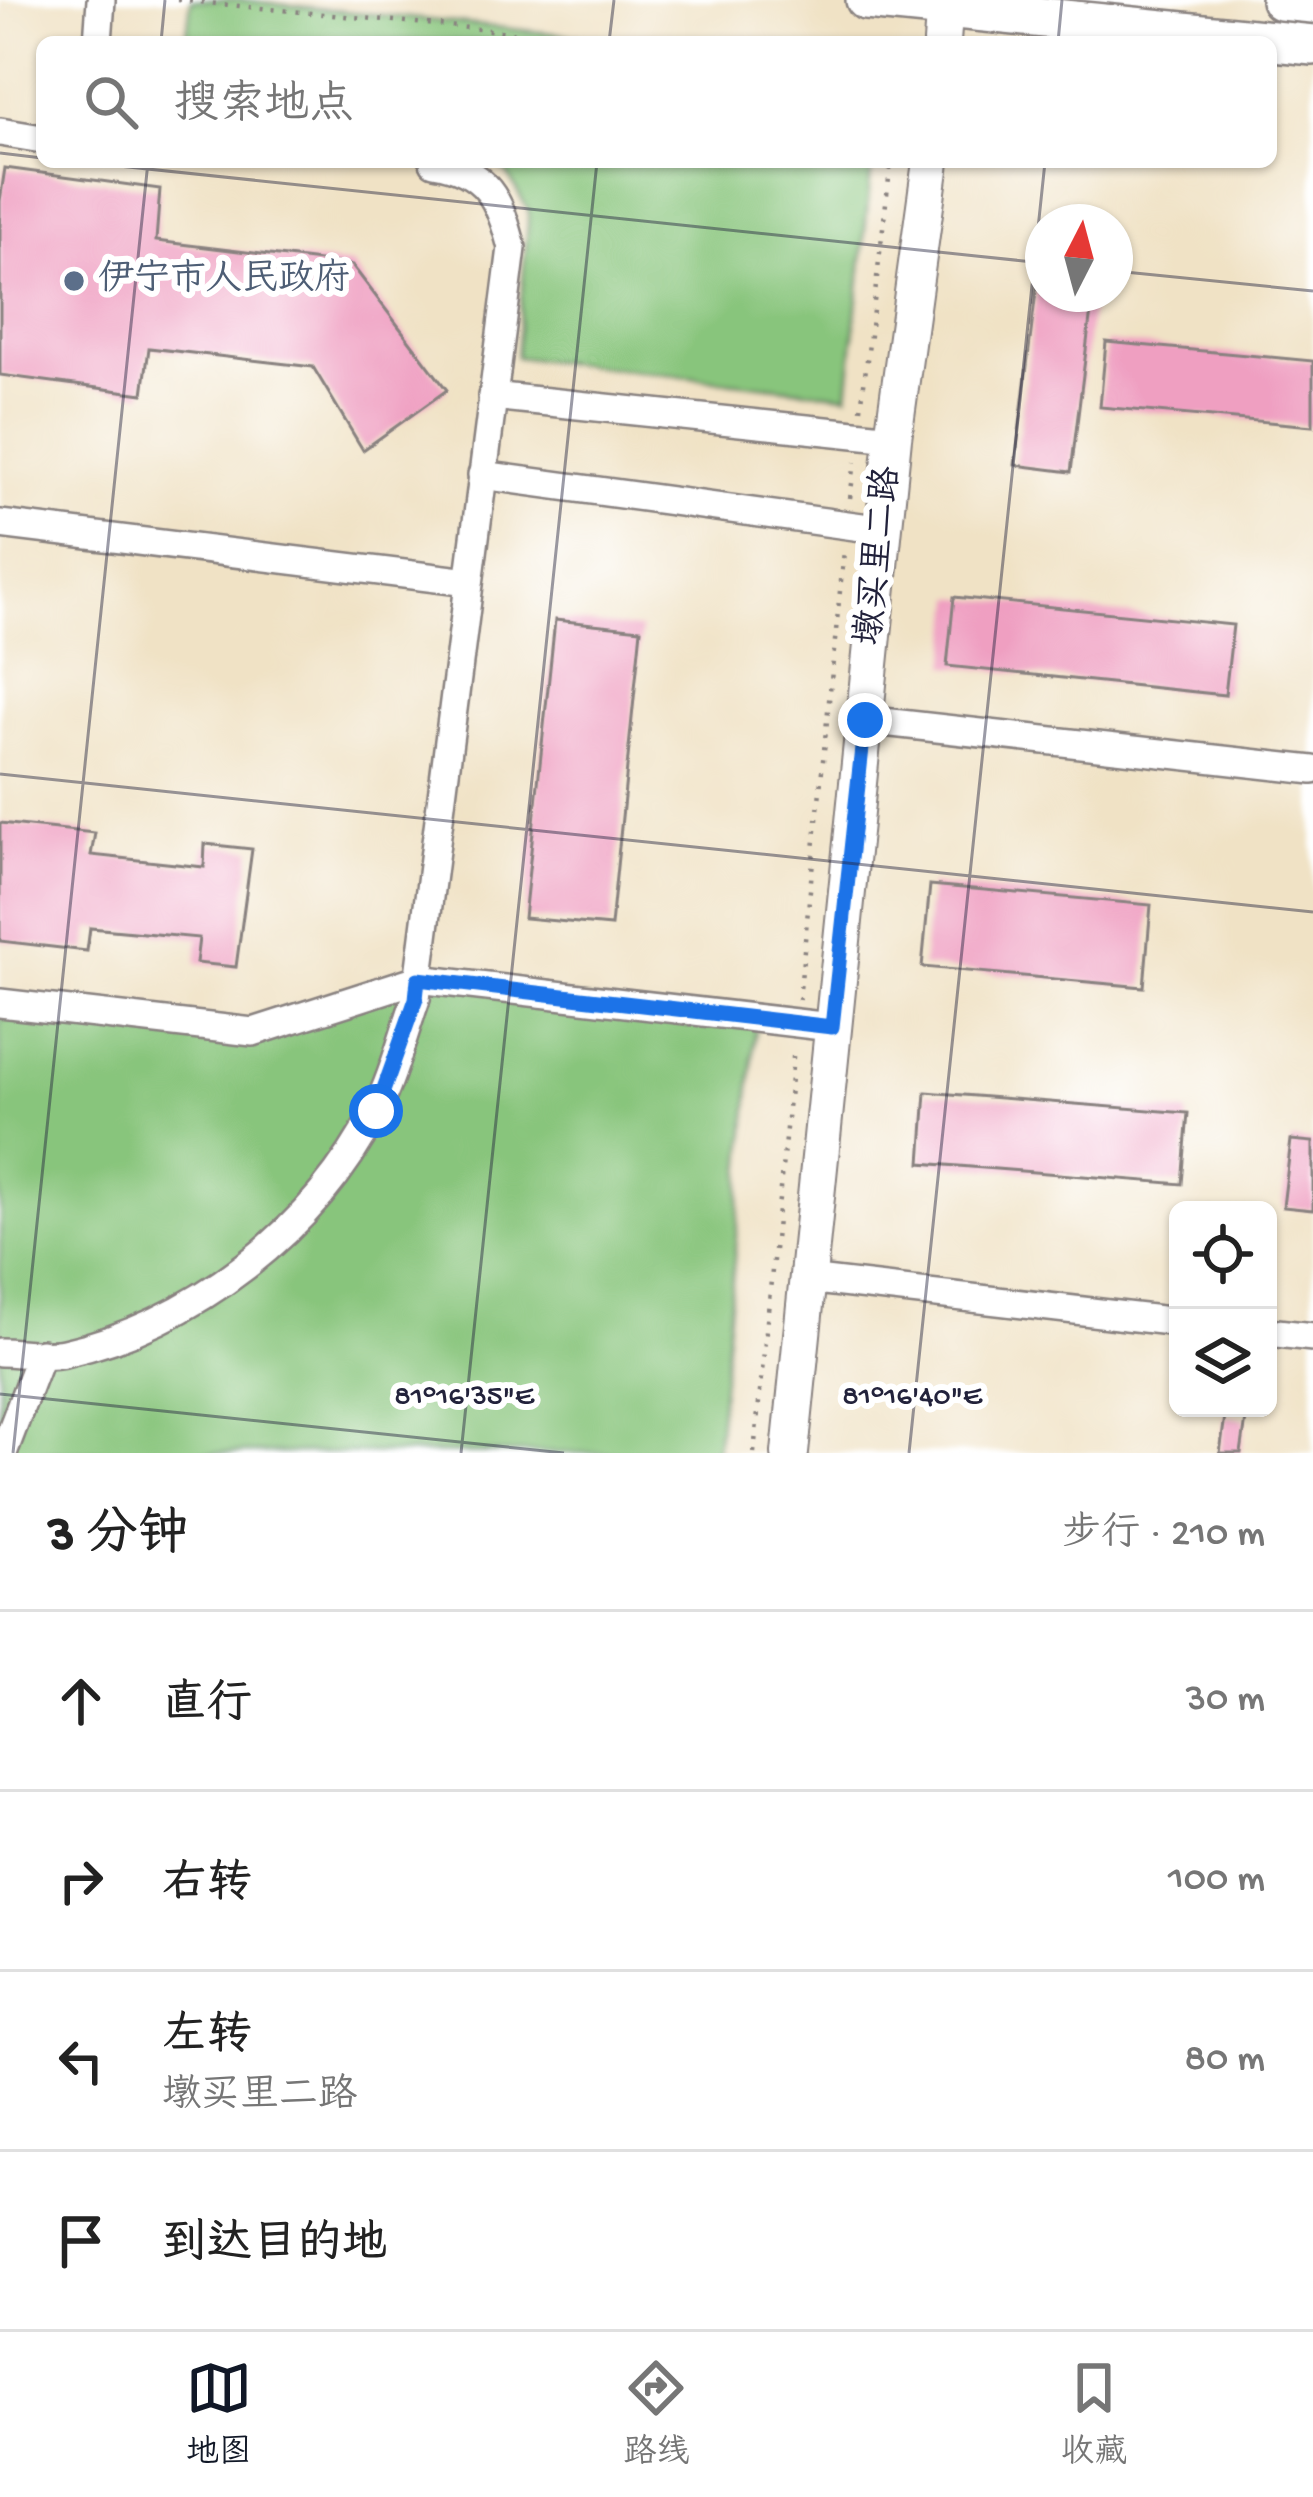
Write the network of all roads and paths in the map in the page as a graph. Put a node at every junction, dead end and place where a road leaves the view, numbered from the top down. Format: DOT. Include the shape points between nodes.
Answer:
graph roads {
  1 [pos="101,0"];
  2 [pos="177,0"];
  3 [pos="866,0"];
  4 [pos="1281,0"];
  5 [pos="1313,3"];
  6 [pos="944,17"];
  7 [pos="98,36"];
  8 [pos="552,36"];
  9 [pos="1194,36"];
  10 [pos="1277,42"];
  11 [pos="1313,45"];
  12 [pos="0,132"];
  13 [pos="36,139"];
  14 [pos="458,168"];
  15 [pos="891,168"];
  16 [pos="930,168"];
  17 [pos="492,396"];
  18 [pos="876,436"];
  19 [pos="482,475"];
  20 [pos="0,524"];
  21 [pos="847,525"];
  22 [pos="884,530"];
  23 [pos="469,581"];
  24 [pos="865,720"];
  25 [pos="1313,770"];
  26 [pos="418,979"];
  27 [pos="0,1003"];
  28 [pos="814,1025"];
  29 [pos="807,1279"];
  30 [pos="1169,1321"];
  31 [pos="1277,1333"];
  32 [pos="1313,1337"];
  33 [pos="0,1352"];
  34 [pos="40,1353"];
  35 [pos="3,1453"];
  36 [pos="754,1453"];
  37 [pos="790,1453"];
  1 -- 7 [label="street"];
  2 -- 8 [label="path"];
  3 -- 6 [label="main road"];
  4 -- 5 [label="main road"];
  6 -- 9 [label="main road"];
  10 -- 11 [label="main road"];
  12 -- 13 [label="street"];
  14 -- 17 [label="street" via="487,186 502,208 512,248"];
  15 -- 18 [label="path"];
  16 -- 18 [label="street, 墩买里二路"];
  17 -- 18 [label="street"];
  17 -- 19 [label="street"];
  18 -- 21 [label="path"];
  18 -- 22 [label="street, 墩买里二路"];
  19 -- 21 [label="street"];
  19 -- 23 [label="street"];
  20 -- 23 [label="street"];
  21 -- 22 [label="street"];
  21 -- 28 [label="path"];
  22 -- 24 [label="street, 墩买里二路"];
  23 -- 26 [label="street"];
  24 -- 25 [label="street"];
  24 -- 28 [label="street, 墩买里二路"];
  26 -- 27 [label="street" via="253,1032"];
  26 -- 28 [label="street"];
  26 -- 34 [label="street" via="376,1111 296,1223 190,1303 125,1333"];
  28 -- 29 [label="street, 墩买里二路"];
  28 -- 36 [label="path"];
  29 -- 30 [label="street"];
  29 -- 37 [label="street, 墩买里二路"];
  31 -- 32 [label="street"];
  33 -- 34 [label="street"];
  34 -- 35 [label="street"];
}
